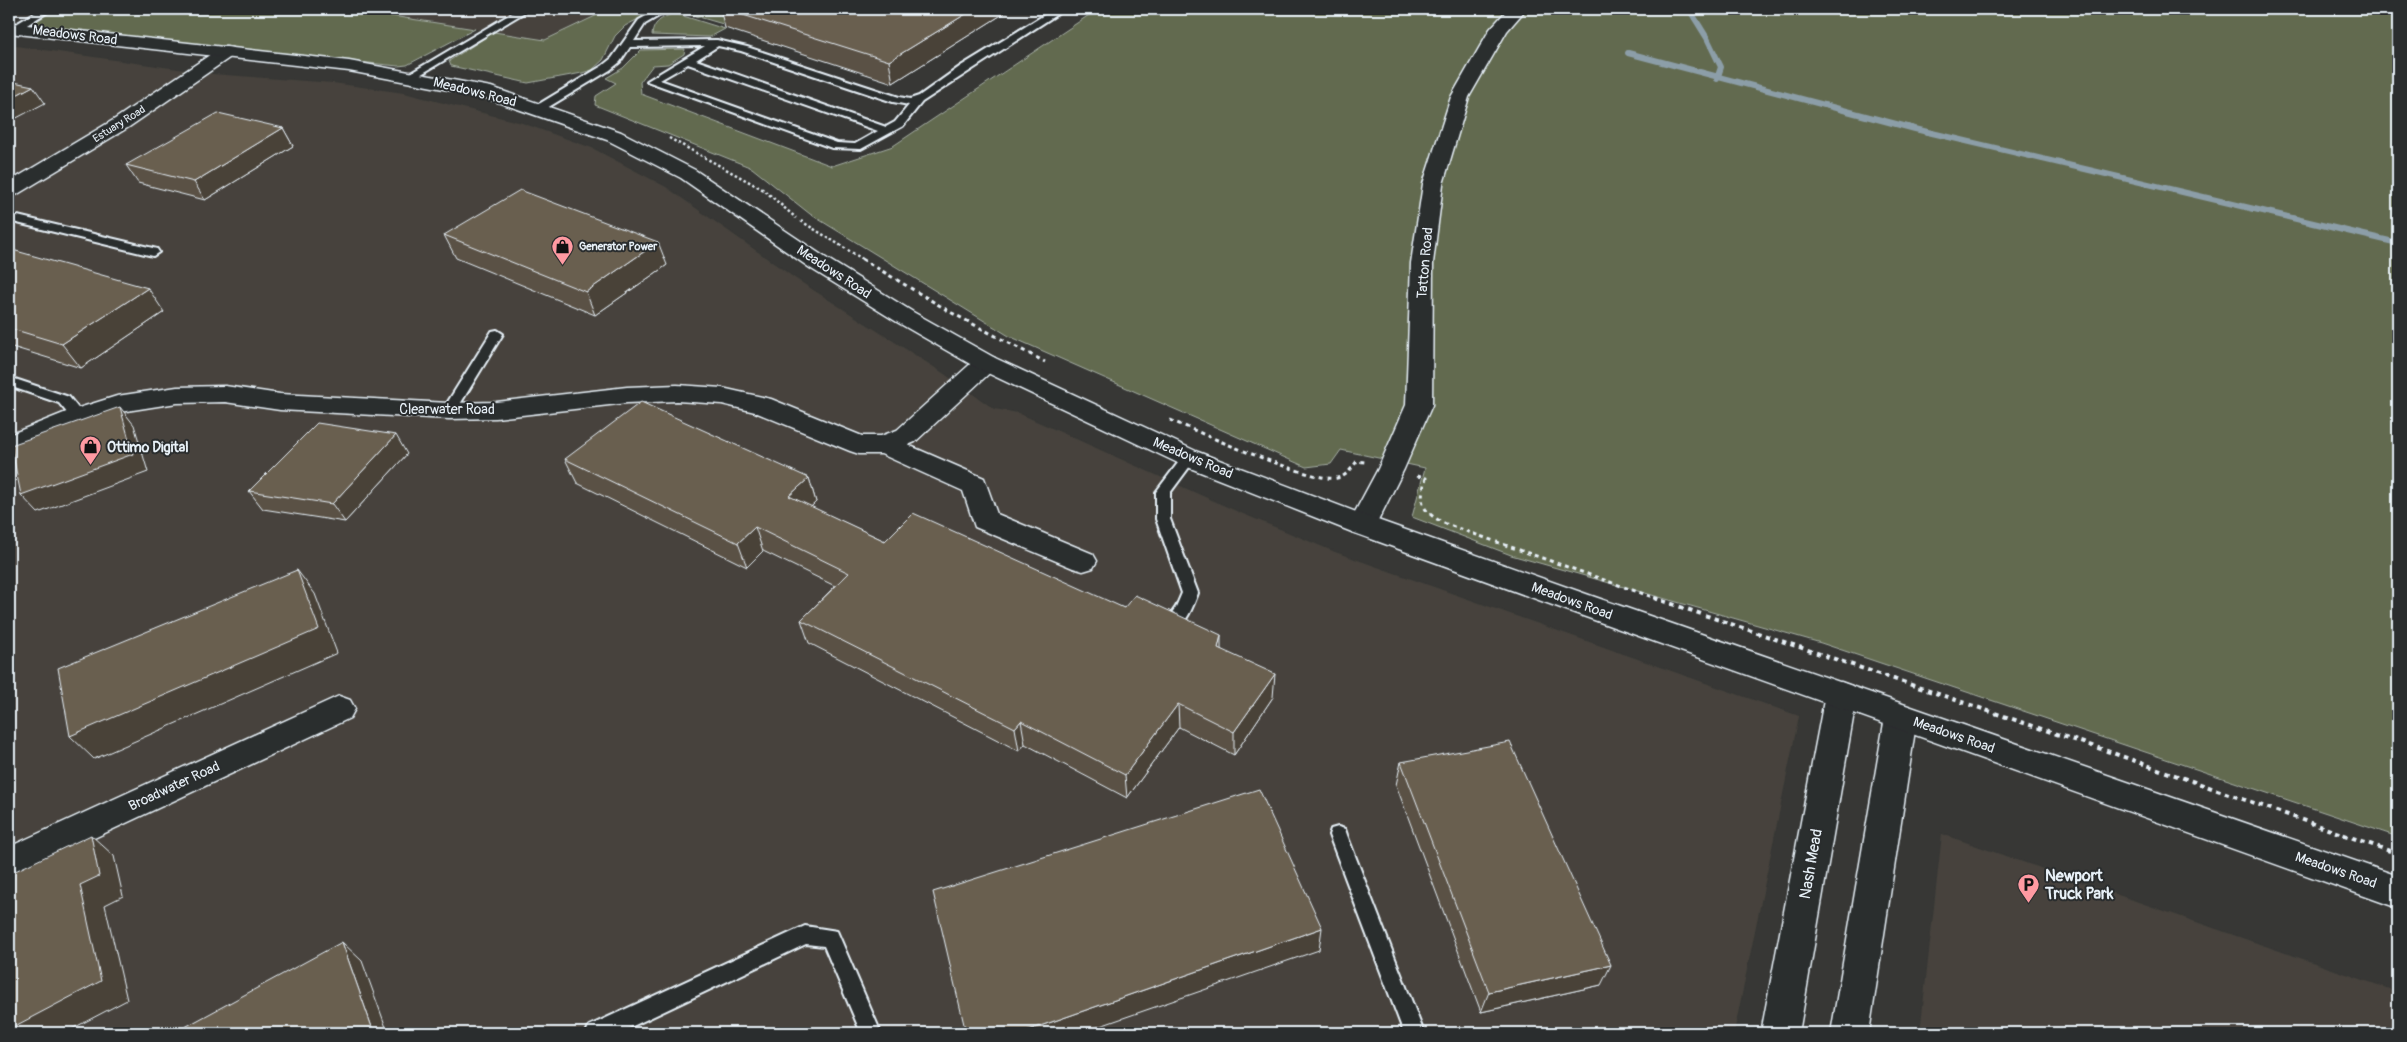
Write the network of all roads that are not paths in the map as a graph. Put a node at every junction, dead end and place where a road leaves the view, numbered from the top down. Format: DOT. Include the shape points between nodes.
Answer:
graph roads {
  1 [pos="47,9"];
  2 [pos="525,9"];
  3 [pos="666,9"];
  4 [pos="1060,9"];
  5 [pos="1517,9"];
  6 [pos="12,28"];
  7 [pos="718,43"];
  8 [pos="628,44"];
  9 [pos="226,52"];
  10 [pos="687,60"];
  11 [pos="409,77"];
  12 [pos="917,101"];
  13 [pos="538,109"];
  14 [pos="887,131"];
  15 [pos="9,192"];
  16 [pos="9,218"];
  17 [pos="152,252"];
  18 [pos="497,334"];
  19 [pos="986,363"];
  20 [pos="9,381"];
  21 [pos="449,411"];
  22 [pos="78,417"];
  23 [pos="9,445"];
  24 [pos="884,445"];
  25 [pos="1189,458"];
  26 [pos="1362,525"];
  27 [pos="1083,560"];
  28 [pos="1172,624"];
  29 [pos="1842,695"];
  30 [pos="339,709"];
  31 [pos="1901,716"];
  32 [pos="1338,835"];
  33 [pos="9,863"];
  34 [pos="2398,892"];
  35 [pos="596,1033"];
  36 [pos="872,1033"];
  37 [pos="1414,1033"];
  38 [pos="1780,1033"];
  39 [pos="1850,1033"];
  1 -- 6 [label="lane"];
  2 -- 11 [label="lane"];
  3 -- 8 [label="lane" via="642,22"];
  4 -- 12 [label="lane"];
  5 -- 26 [label="street, Tatton Road" via="1499,30 1460,97 1433,184 1422,263 1419,405"];
  6 -- 9 [label="street, Meadows Road"];
  7 -- 8 [label="lane"];
  7 -- 10 [label="lane"];
  7 -- 12 [label="lane" via="897,100"];
  8 -- 13 [label="lane" via="606,68"];
  9 -- 11 [label="street, Meadows Road" via="349,66"];
  9 -- 15 [label="street, Estuary Road" via="122,123"];
  10 -- 14 [label="lane"];
  10 -- 14 [label="lane" via="652,81 836,146 857,147"];
  11 -- 13 [label="street, Meadows Road" via="484,91"];
  12 -- 14 [label="lane" via="899,124"];
  13 -- 19 [label="street, Meadows Road" via="614,136 688,174 818,263"];
  16 -- 17 [label="lane"];
  18 -- 21 [label="lane"];
  19 -- 24 [label="street, Clearwater Road" via="906,436"];
  19 -- 25 [label="street, Meadows Road"];
  20 -- 22 [label="lane" via="64,400"];
  21 -- 22 [label="street, Clearwater Road" via="177,395 117,404"];
  21 -- 24 [label="street, Clearwater Road" via="496,410 627,394 722,396 762,405 859,445"];
  22 -- 23 [label="street, Clearwater Road"];
  24 -- 27 [label="street, Clearwater Road" via="975,486 985,520"];
  25 -- 26 [label="street, Meadows Road"];
  25 -- 28 [label="lane" via="1163,492 1164,519 1190,593"];
  26 -- 29 [label="street, Meadows Road"];
  29 -- 31 [label="street, Meadows Road"];
  29 -- 38 [label="street, Nash Mead"];
  30 -- 33 [label="street, Broadwater Road"];
  31 -- 34 [label="street, Meadows Road"];
  31 -- 39 [label="street"];
  32 -- 37 [label="lane"];
  35 -- 36 [label="lane" via="805,935 830,937"];
}
